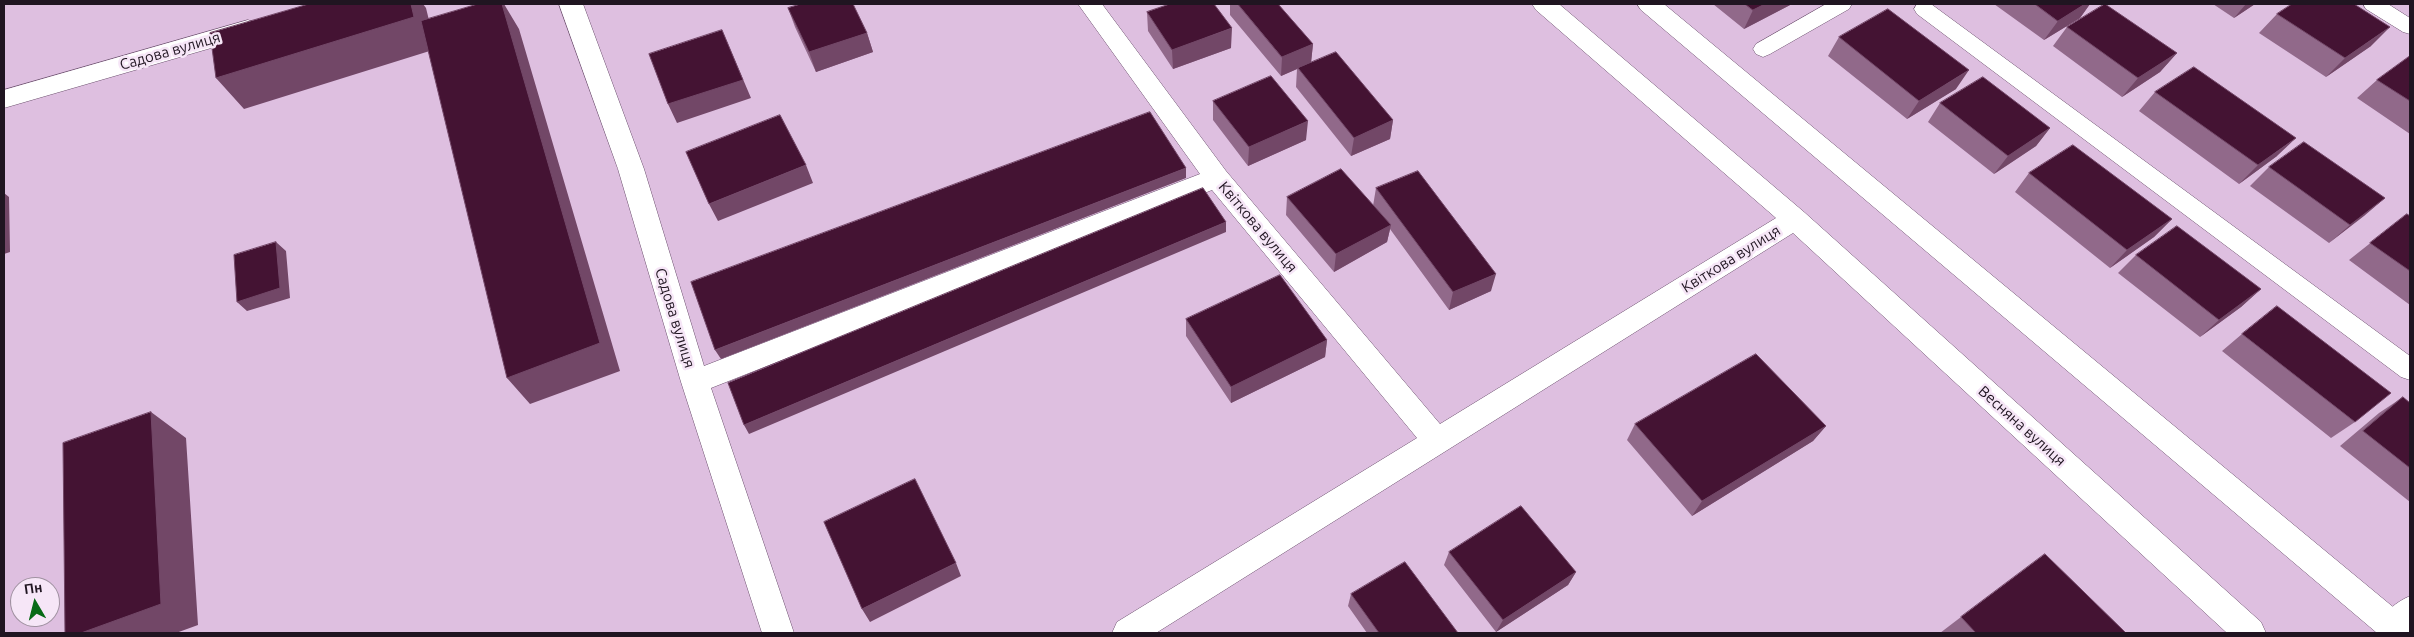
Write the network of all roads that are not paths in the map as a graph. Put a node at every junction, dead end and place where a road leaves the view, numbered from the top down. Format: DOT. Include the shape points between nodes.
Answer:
graph roads {
  1 [pos="571,4"];
  2 [pos="1090,4"];
  3 [pos="1544,4"];
  4 [pos="1649,4"];
  5 [pos="1842,4"];
  6 [pos="2373,4"];
  7 [pos="1924,9"];
  8 [pos="270,23"];
  9 [pos="2410,27"];
  10 [pos="1763,49"];
  11 [pos="4,99"];
  12 [pos="1217,178"];
  13 [pos="1795,219"];
  14 [pos="2410,370"];
  15 [pos="695,382"];
  16 [pos="1436,440"];
  17 [pos="2401,623"];
  18 [pos="778,633"];
  19 [pos="1128,633"];
  20 [pos="2250,633"];
  1 -- 15 [label="street, Садова вулиця" via="631,169"];
  2 -- 12 [label="street, Квіткова вулиця"];
  3 -- 13 [label="street, Квіткова вулиця"];
  4 -- 17 [label="street"];
  5 -- 10 [label="lane"];
  6 -- 9 [label="lane"];
  7 -- 14 [label="lane"];
  8 -- 11 [label="street, Садова вулиця"];
  12 -- 15 [label="street"];
  12 -- 16 [label="street, Квіткова вулиця"];
  13 -- 16 [label="street, Квіткова вулиця"];
  13 -- 20 [label="street, Весняна вулиця"];
  15 -- 18 [label="street, Садова вулиця"];
  16 -- 19 [label="street, Квіткова вулиця"];
}
